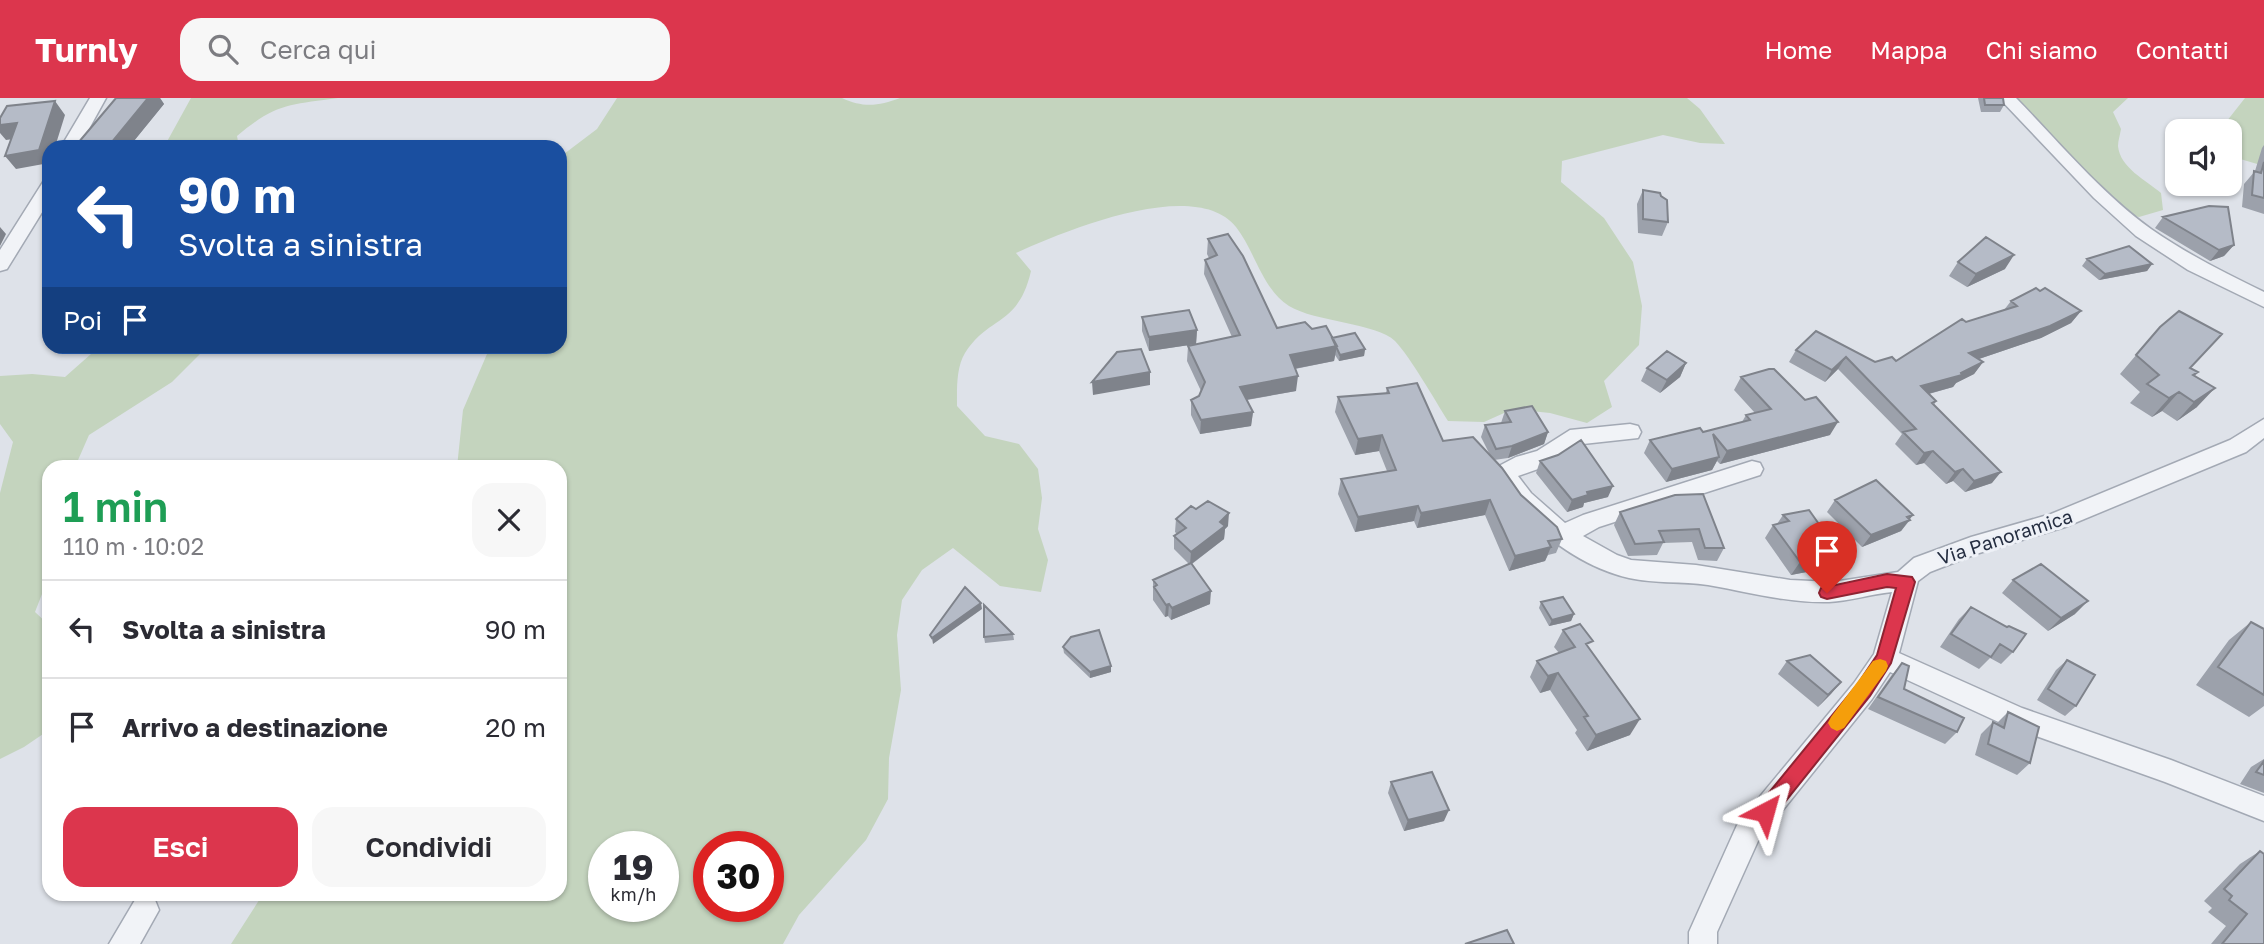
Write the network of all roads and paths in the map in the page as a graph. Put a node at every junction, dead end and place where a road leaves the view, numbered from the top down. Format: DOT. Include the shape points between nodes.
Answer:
graph roads {
  1 [pos="98,98"];
  2 [pos="2007,98"];
  3 [pos="74,140"];
  4 [pos="42,197"];
  5 [pos="0,265"];
  6 [pos="2264,300"];
  7 [pos="2264,427"];
  8 [pos="1630,432"];
  9 [pos="1752,470"];
  10 [pos="1565,534"];
  11 [pos="1906,582"];
  12 [pos="1885,658"];
  13 [pos="2264,809"];
  14 [pos="145,910"];
  15 [pos="123,944"];
  16 [pos="1703,944"];
  1 -- 3 [label="street"];
  2 -- 6 [label="street" via="2143,232 2194,266"];
  4 -- 5 [label="street"];
  7 -- 11 [label="street, Via Panoramica" via="2238,446 2096,506 1922,565"];
  8 -- 10 [label="street" via="1578,436 1544,458 1505,473 1508,485 1522,501"];
  9 -- 10 [label="street" via="1603,517"];
  10 -- 11 [label="street" via="1602,558 1634,569 1814,592"];
  11 -- 12 [label="street"];
  12 -- 13 [label="street" via="2014,717"];
  12 -- 16 [label="street" via="1748,832 1703,932"];
  14 -- 15 [label="street"];
}
